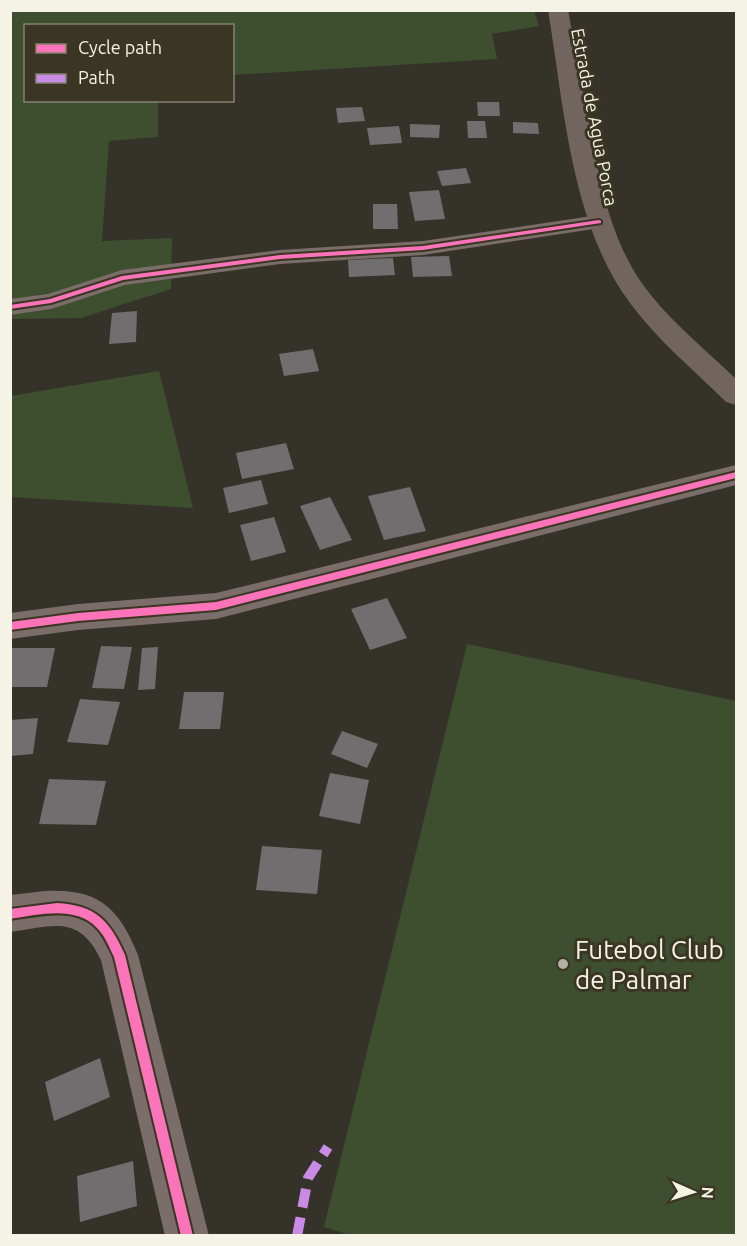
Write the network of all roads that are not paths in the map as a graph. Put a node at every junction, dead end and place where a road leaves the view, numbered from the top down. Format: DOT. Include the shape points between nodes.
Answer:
graph roads {
  1 [pos="558,10"];
  2 [pos="599,222"];
  3 [pos="10,307"];
  4 [pos="736,395"];
  5 [pos="736,475"];
  6 [pos="10,626"];
  7 [pos="10,914"];
  8 [pos="187,1236"];
  1 -- 2 [label="main road, Estrada de Agua Porca"];
  2 -- 3 [label="street" via="423,248 280,257 122,279 51,301"];
  2 -- 4 [label="main road, Estrada de Agua Porca" via="629,285"];
  5 -- 6 [label="street" via="216,606"];
  7 -- 8 [label="street" via="53,908 81,910 101,923 119,955"];
}
